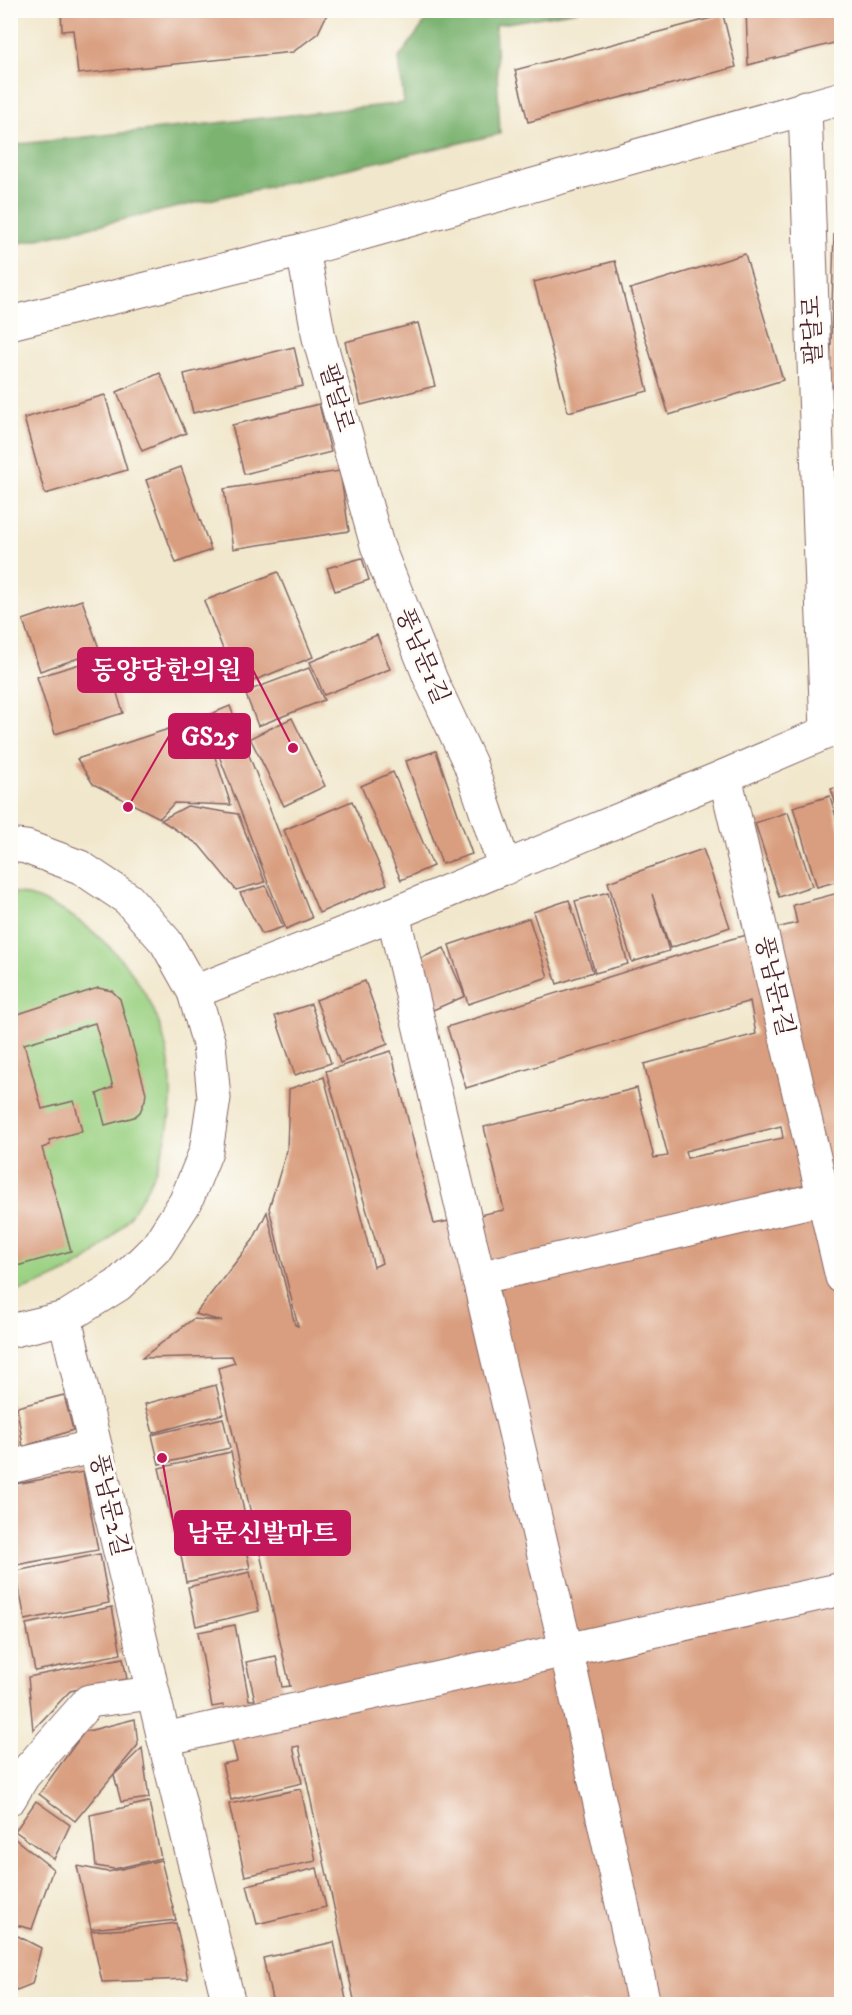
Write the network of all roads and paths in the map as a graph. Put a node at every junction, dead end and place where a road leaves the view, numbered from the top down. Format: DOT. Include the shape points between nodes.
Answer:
graph roads {
  1 [pos="842,98"];
  2 [pos="805,107"];
  3 [pos="303,250"];
  4 [pos="10,322"];
  5 [pos="377,545"];
  6 [pos="834,726"];
  7 [pos="725,776"];
  8 [pos="10,845"];
  9 [pos="505,868"];
  10 [pos="393,914"];
  11 [pos="194,992"];
  12 [pos="832,1196"];
  13 [pos="842,1277"];
  14 [pos="478,1278"];
  15 [pos="65,1318"];
  16 [pos="10,1331"];
  17 [pos="95,1446"];
  18 [pos="10,1467"];
  19 [pos="842,1589"];
  20 [pos="566,1649"];
  21 [pos="153,1693"];
  22 [pos="164,1739"];
  23 [pos="10,1798"];
  24 [pos="229,2004"];
  25 [pos="644,2004"];
  1 -- 2 [label="street"];
  2 -- 3 [label="street"];
  2 -- 6 [label="street, 팔달로"];
  3 -- 4 [label="street"];
  3 -- 5 [label="street, 팔달로" via="319,338"];
  5 -- 9 [label="street, 풍남문1길" via="431,680 470,764"];
  6 -- 7 [label="street"];
  7 -- 9 [label="street"];
  7 -- 12 [label="street, 풍남문1길"];
  8 -- 11 [label="street" via="80,867 128,899 166,942"];
  9 -- 10 [label="street"];
  10 -- 11 [label="street"];
  10 -- 14 [label="street"];
  11 -- 15 [label="street" via="209,1044 214,1098 206,1151 186,1201 157,1247 118,1284"];
  12 -- 13 [label="street, 풍남문1길"];
  12 -- 14 [label="street"];
  14 -- 20 [label="street"];
  15 -- 16 [label="street"];
  15 -- 17 [label="street, 풍남문2길"];
  17 -- 18 [label="street"];
  17 -- 21 [label="street, 풍남문2길"];
  19 -- 20 [label="street"];
  20 -- 22 [label="street"];
  20 -- 25 [label="street"];
  21 -- 22 [label="street, 풍남문2길"];
  21 -- 23 [label="street" via="89,1701 23,1776"];
  22 -- 24 [label="street, 풍남문2길"];
}
